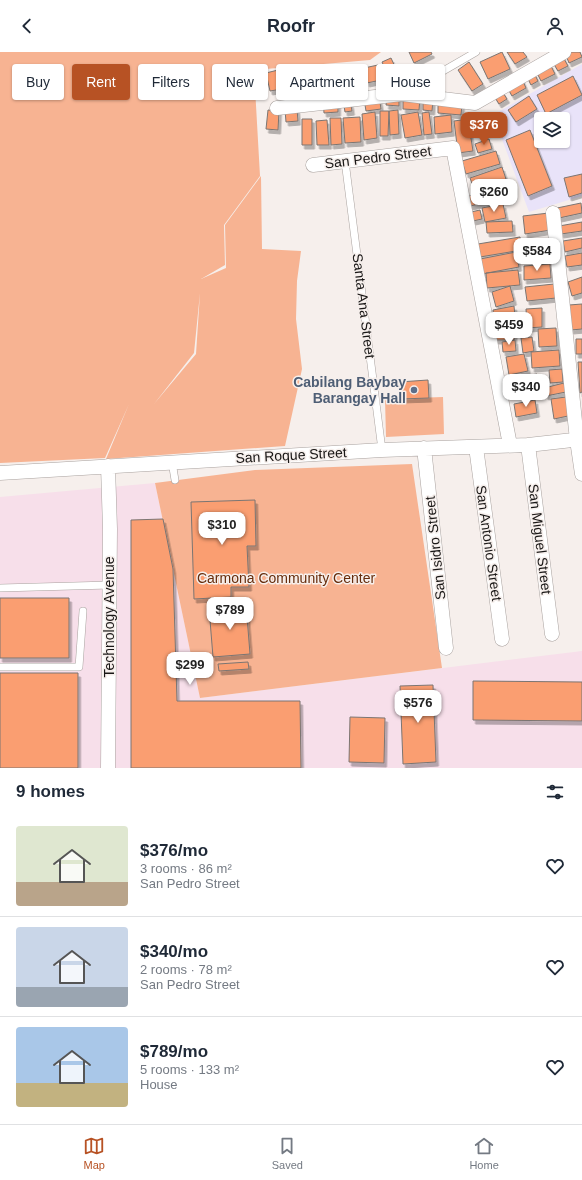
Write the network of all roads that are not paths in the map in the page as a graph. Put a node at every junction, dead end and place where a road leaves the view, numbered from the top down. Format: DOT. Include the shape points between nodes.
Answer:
graph roads {
  1 [pos="476,52"];
  2 [pos="564,52"];
  3 [pos="445,70"];
  4 [pos="376,97"];
  5 [pos="445,99"];
  6 [pos="277,108"];
  7 [pos="345,161"];
  8 [pos="313,165"];
  9 [pos="553,213"];
  10 [pos="580,440"];
  11 [pos="510,445"];
  12 [pos="528,445"];
  13 [pos="476,447"];
  14 [pos="424,448"];
  15 [pos="382,450"];
  16 [pos="172,462"];
  17 [pos="108,466"];
  18 [pos="0,473"];
  19 [pos="582,474"];
  20 [pos="175,480"];
  21 [pos="110,585"];
  22 [pos="0,588"];
  23 [pos="83,611"];
  24 [pos="552,634"];
  25 [pos="502,639"];
  26 [pos="446,648"];
  27 [pos="0,667"];
  28 [pos="108,768"];
  1 -- 3 [label="lane"];
  2 -- 5 [label="street" via="475,103"];
  4 -- 6 [label="street"];
  7 -- 8 [label="street, San Pedro Street"];
  7 -- 11 [label="street, San Pedro Street" via="453,148"];
  7 -- 15 [label="lane, Santa Ana Street"];
  9 -- 10 [label="street"];
  10 -- 12 [label="street, San Roque Street"];
  10 -- 19 [label="street"];
  11 -- 12 [label="street, San Roque Street"];
  11 -- 13 [label="street, San Roque Street"];
  12 -- 24 [label="street, San Miguel Street"];
  13 -- 14 [label="street, San Roque Street"];
  13 -- 25 [label="street, San Antonio Street"];
  14 -- 15 [label="street, San Roque Street"];
  14 -- 26 [label="street, San Isidro Street"];
  15 -- 16 [label="street, San Roque Street"];
  16 -- 17 [label="street, San Roque Street"];
  16 -- 20 [label="lane"];
  17 -- 18 [label="street, San Roque Street"];
  17 -- 21 [label="street, Technology Avenue"];
  21 -- 22 [label="lane"];
  21 -- 28 [label="street, Technology Avenue"];
  23 -- 27 [label="lane" via="79,667"];
}
